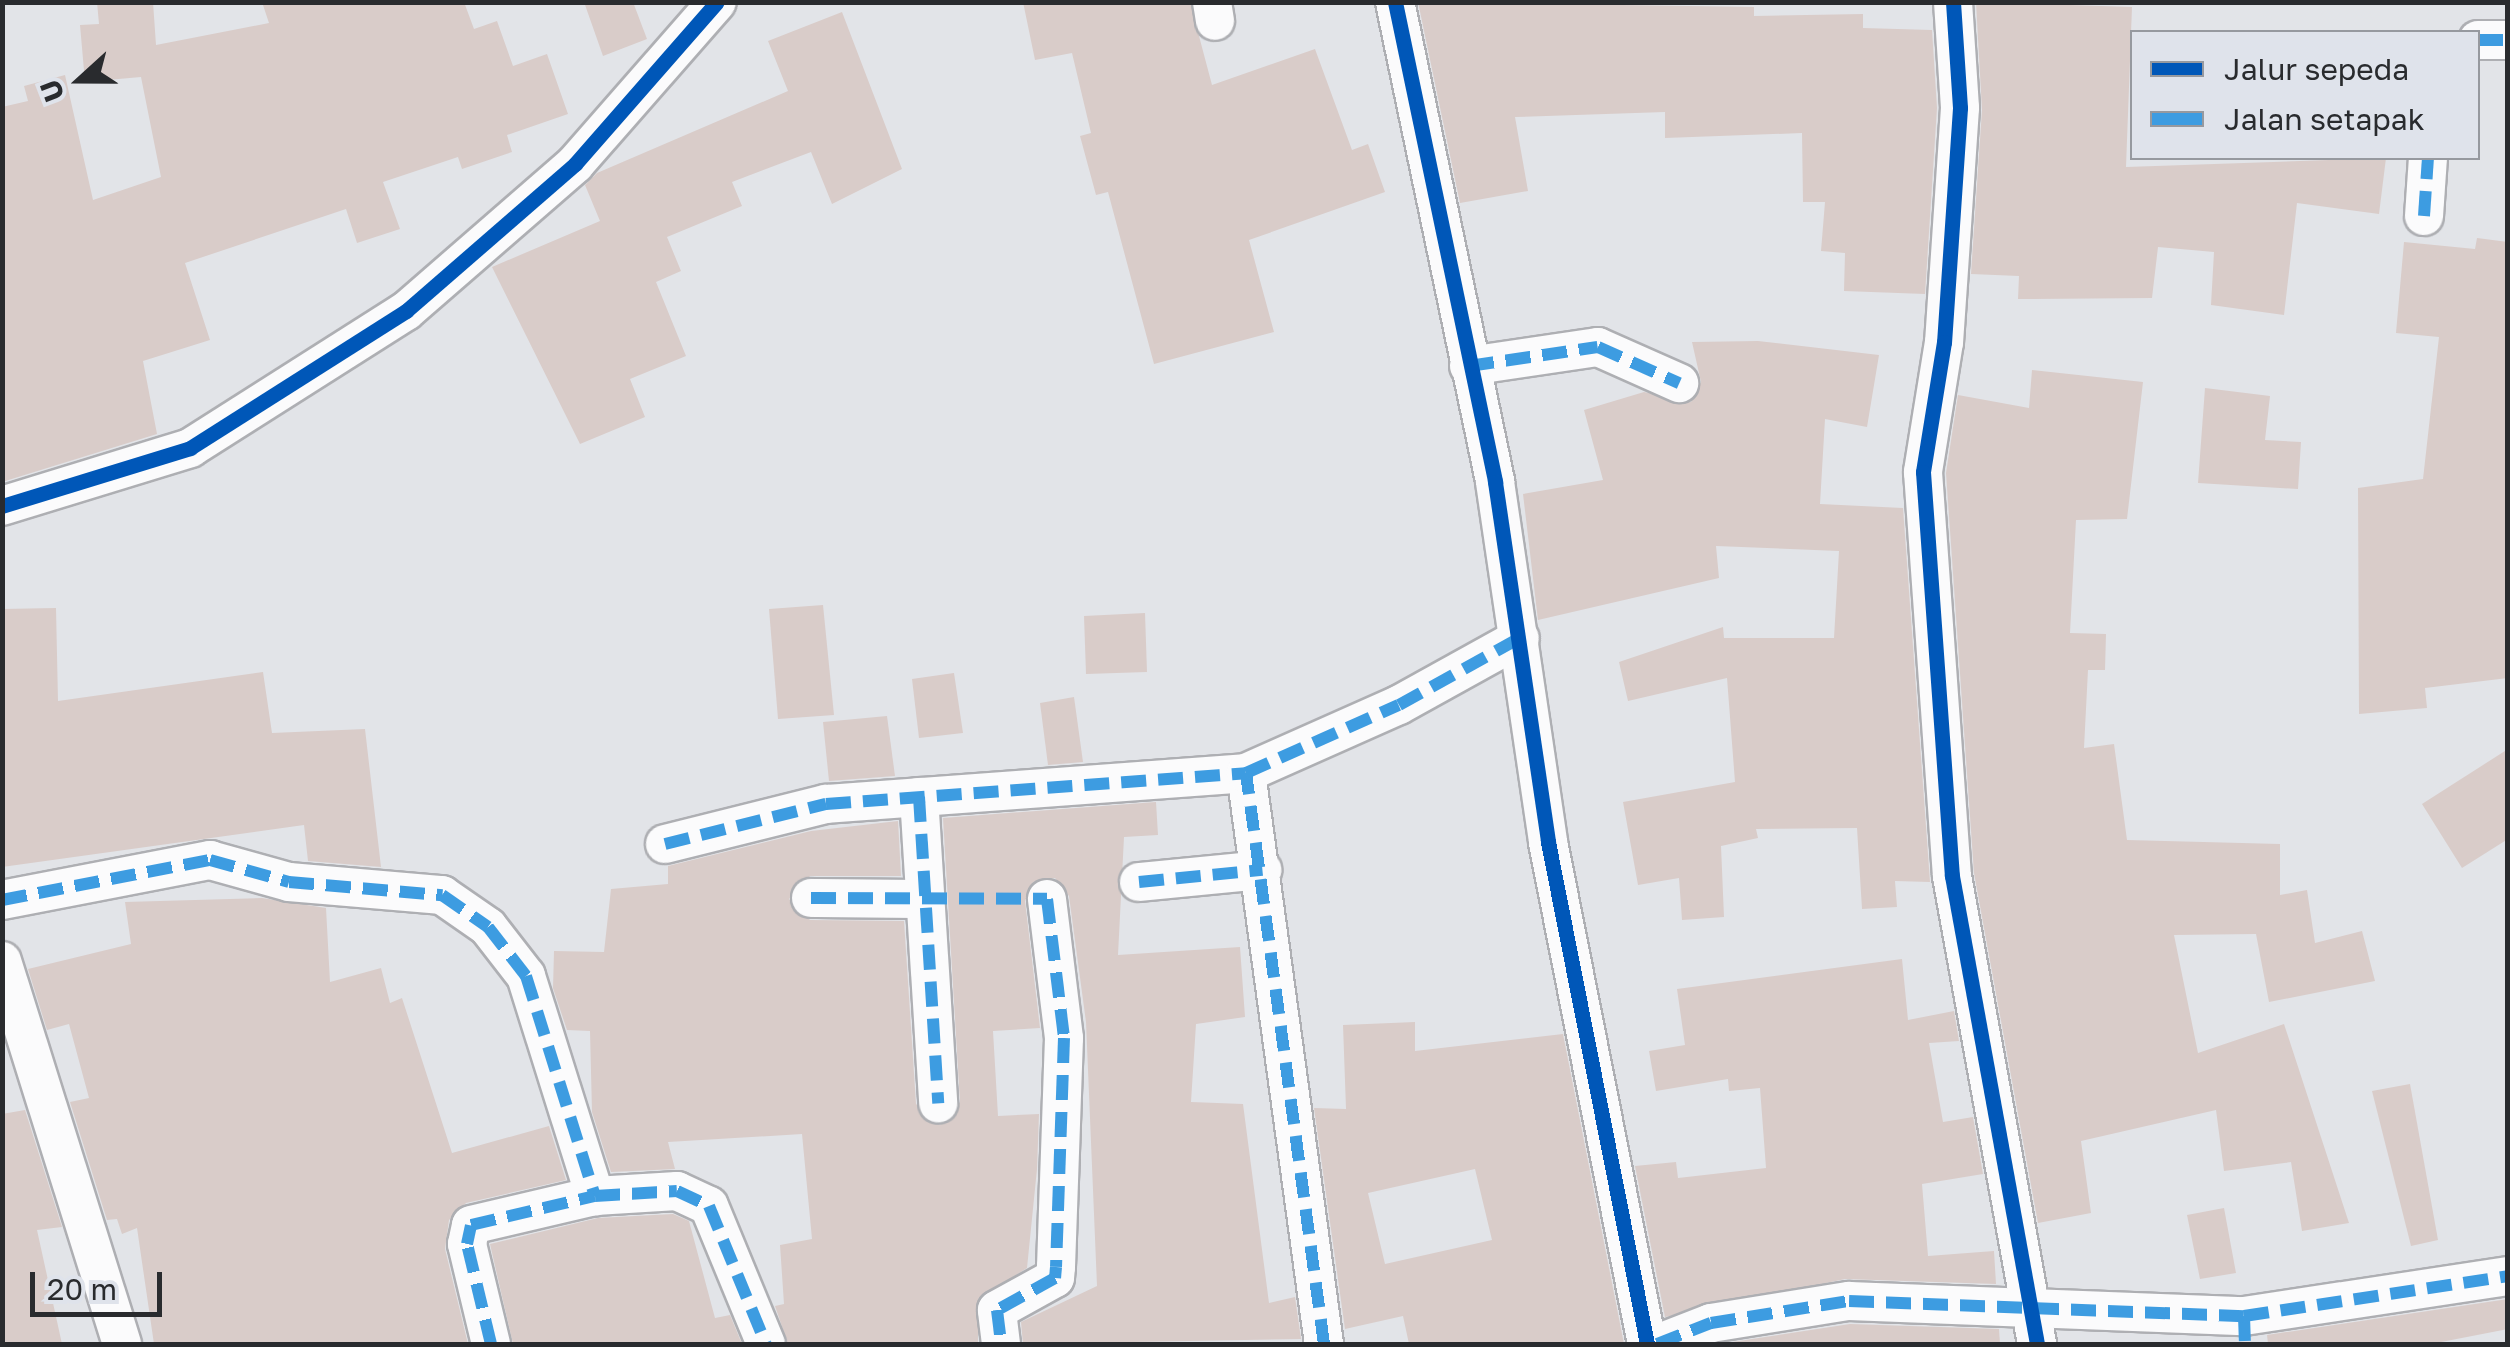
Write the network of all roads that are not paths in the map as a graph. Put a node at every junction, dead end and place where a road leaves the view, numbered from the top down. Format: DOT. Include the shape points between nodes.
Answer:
graph roads {
  1 [pos="717,2"];
  2 [pos="1395,2"];
  3 [pos="1953,2"];
  4 [pos="2480,40"];
  5 [pos="2508,40"];
  6 [pos="2428,160"];
  7 [pos="2424,216"];
  8 [pos="1469,366"];
  9 [pos="1679,382"];
  10 [pos="2,506"];
  11 [pos="1520,638"];
  12 [pos="1246,773"];
  13 [pos="919,797"];
  14 [pos="665,844"];
  15 [pos="1262,870"];
  16 [pos="1139,882"];
  17 [pos="811,898"];
  18 [pos="1047,899"];
  19 [pos="2,900"];
  20 [pos="923,900"];
  21 [pos="2,961"];
  22 [pos="938,1103"];
  23 [pos="595,1196"];
  24 [pos="2508,1276"];
  25 [pos="2031,1307"];
  26 [pos="2244,1330"];
  27 [pos="122,1344"];
  28 [pos="491,1344"];
  29 [pos="766,1344"];
  30 [pos="1002,1344"];
  31 [pos="1324,1344"];
  32 [pos="1647,1344"];
  33 [pos="1656,1344"];
  34 [pos="2037,1344"];
  1 -- 10 [label="street" via="574,164 406,311 190,448"];
  2 -- 8 [label="street"];
  3 -- 25 [label="street" via="1960,108 1923,472 1952,876"];
  4 -- 5 [label="street"];
  6 -- 7 [label="street"];
  8 -- 9 [label="street" via="1598,347"];
  8 -- 11 [label="street"];
  11 -- 12 [label="street" via="1399,705"];
  11 -- 32 [label="street" via="1548,842"];
  12 -- 13 [label="street"];
  12 -- 15 [label="street"];
  13 -- 14 [label="street" via="826,804"];
  13 -- 20 [label="street"];
  15 -- 16 [label="street"];
  15 -- 31 [label="street"];
  17 -- 20 [label="street"];
  18 -- 30 [label="street" via="1064,1038 1056,1267 1054,1278 996,1310"];
  19 -- 23 [label="street" via="210,860 289,882 442,895 488,927 526,976"];
  20 -- 22 [label="street"];
  21 -- 27 [label="street"];
  23 -- 28 [label="street" via="466,1232"];
  23 -- 29 [label="street" via="685,1191 709,1206"];
  24 -- 26 [label="street"];
  25 -- 26 [label="street"];
  25 -- 33 [label="street" via="1849,1302 1711,1324"];
  25 -- 34 [label="street"];
}
